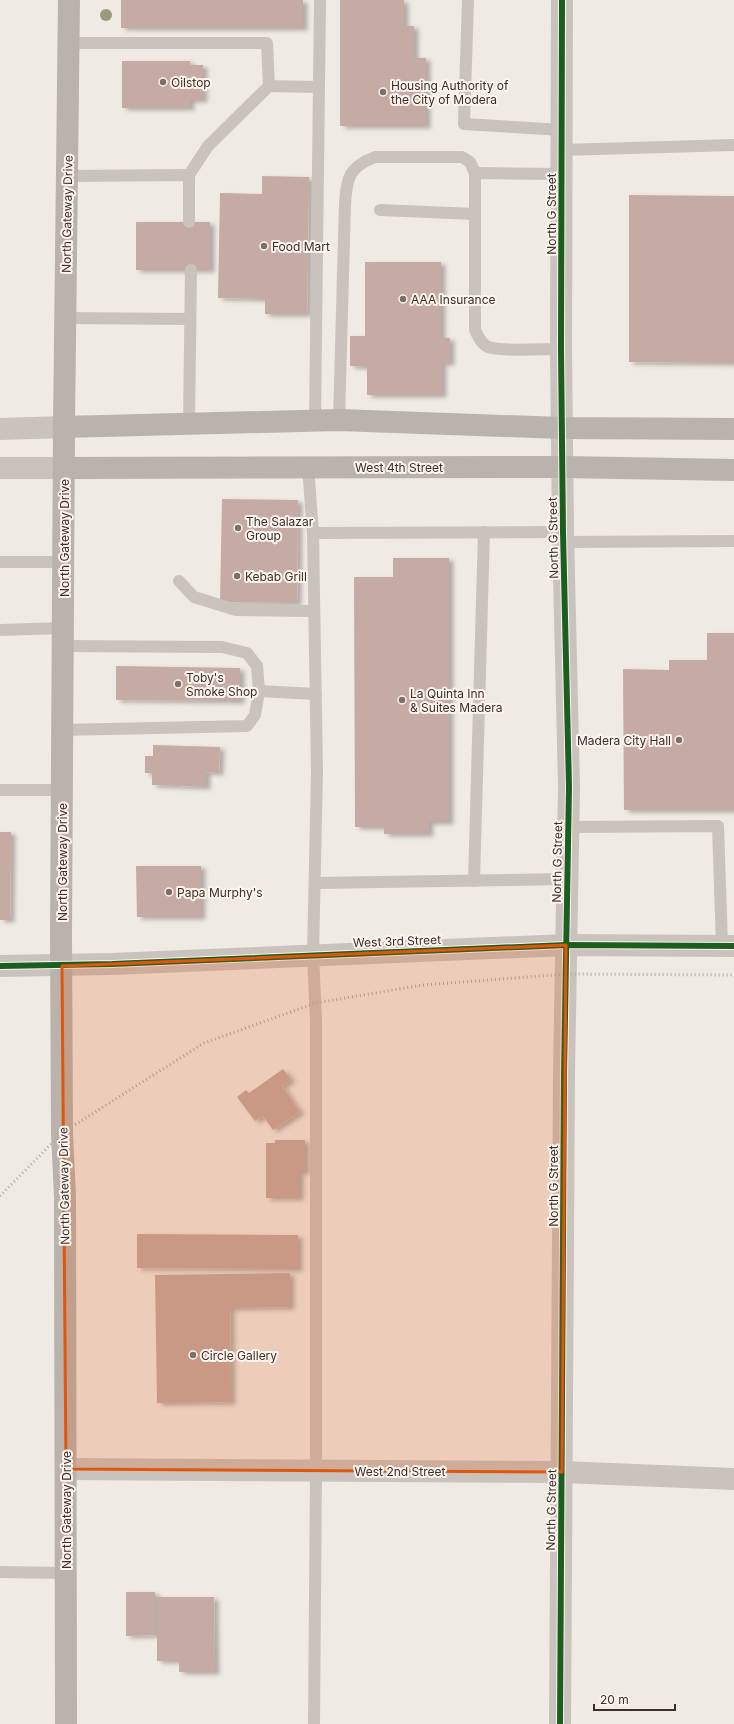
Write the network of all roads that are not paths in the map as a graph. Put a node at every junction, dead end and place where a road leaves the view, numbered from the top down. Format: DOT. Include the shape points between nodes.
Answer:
graph roads {
  1 [pos="70,0"];
  2 [pos="320,0"];
  3 [pos="468,0"];
  4 [pos="562,0"];
  5 [pos="69,43"];
  6 [pos="269,86"];
  7 [pos="318,87"];
  8 [pos="562,140"];
  9 [pos="734,145"];
  10 [pos="475,173"];
  11 [pos="562,174"];
  12 [pos="189,175"];
  13 [pos="67,176"];
  14 [pos="380,210"];
  15 [pos="475,214"];
  16 [pos="189,222"];
  17 [pos="191,270"];
  18 [pos="65,318"];
  19 [pos="190,319"];
  20 [pos="561,349"];
  21 [pos="339,420"];
  22 [pos="315,421"];
  23 [pos="189,423"];
  24 [pos="64,427"];
  25 [pos="562,428"];
  26 [pos="0,429"];
  27 [pos="734,429"];
  28 [pos="308,466"];
  29 [pos="563,467"];
  30 [pos="0,468"];
  31 [pos="64,468"];
  32 [pos="734,470"];
  33 [pos="484,532"];
  34 [pos="313,533"];
  35 [pos="564,537"];
  36 [pos="734,541"];
  37 [pos="0,562"];
  38 [pos="64,562"];
  39 [pos="179,581"];
  40 [pos="314,611"];
  41 [pos="0,630"];
  42 [pos="63,637"];
  43 [pos="259,691"];
  44 [pos="316,694"];
  45 [pos="62,730"];
  46 [pos="0,790"];
  47 [pos="62,790"];
  48 [pos="568,827"];
  49 [pos="567,879"];
  50 [pos="474,881"];
  51 [pos="315,883"];
  52 [pos="566,945"];
  53 [pos="728,946"];
  54 [pos="313,955"];
  55 [pos="0,966"];
  56 [pos="62,966"];
  57 [pos="66,1469"];
  58 [pos="316,1471"];
  59 [pos="562,1472"];
  60 [pos="734,1479"];
  61 [pos="0,1572"];
  62 [pos="66,1573"];
  63 [pos="66,1724"];
  64 [pos="314,1724"];
  65 [pos="560,1724"];
  1 -- 5 [label="main road, North Gateway Drive"];
  2 -- 7 [label="lane"];
  3 -- 8 [label="lane" via="464,124"];
  4 -- 8 [label="street, North G Street"];
  5 -- 6 [label="lane" via="267,43"];
  5 -- 13 [label="main road, North Gateway Drive"];
  6 -- 7 [label="lane"];
  6 -- 12 [label="lane" via="208,146"];
  7 -- 22 [label="lane"];
  8 -- 9 [label="lane"];
  8 -- 11 [label="street, North G Street"];
  10 -- 11 [label="lane"];
  10 -- 15 [label="lane"];
  10 -- 21 [label="lane" via="470,162 462,157 375,157 352,171 346,183"];
  11 -- 20 [label="street, North G Street"];
  12 -- 13 [label="lane"];
  12 -- 16 [label="lane"];
  13 -- 18 [label="main road, North Gateway Drive"];
  14 -- 15 [label="lane"];
  15 -- 20 [label="lane" via="475,330 478,338 487,346 503,349"];
  17 -- 19 [label="lane"];
  18 -- 19 [label="lane"];
  18 -- 24 [label="main road, North Gateway Drive"];
  19 -- 23 [label="lane"];
  20 -- 25 [label="street, North G Street"];
  21 -- 22 [label="main road"];
  21 -- 25 [label="main road"];
  22 -- 23 [label="main road"];
  23 -- 24 [label="main road"];
  24 -- 26 [label="street"];
  24 -- 31 [label="main road, North Gateway Drive"];
  25 -- 27 [label="main road"];
  25 -- 29 [label="street, North G Street"];
  28 -- 29 [label="main road, West 4th Street"];
  28 -- 31 [label="main road, West 4th Street"];
  28 -- 34 [label="lane"];
  29 -- 32 [label="main road, West 4th Street"];
  29 -- 35 [label="street, North G Street"];
  30 -- 31 [label="street"];
  31 -- 38 [label="main road, North Gateway Drive"];
  33 -- 34 [label="lane"];
  33 -- 35 [label="lane"];
  33 -- 50 [label="lane"];
  34 -- 40 [label="lane"];
  35 -- 36 [label="lane"];
  35 -- 48 [label="street, North G Street"];
  37 -- 38 [label="lane"];
  38 -- 42 [label="main road, North Gateway Drive"];
  39 -- 40 [label="lane" via="194,597 236,610"];
  40 -- 44 [label="lane"];
  41 -- 42 [label="lane"];
  42 -- 43 [label="lane" via="222,647 247,653 258,666"];
  42 -- 45 [label="main road, North Gateway Drive"];
  43 -- 44 [label="lane"];
  43 -- 45 [label="lane" via="255,715 247,726"];
  44 -- 51 [label="lane"];
  45 -- 47 [label="main road, North Gateway Drive"];
  46 -- 47 [label="lane"];
  47 -- 56 [label="main road, North Gateway Drive"];
  48 -- 49 [label="street, North G Street"];
  48 -- 53 [label="lane" via="718,826"];
  49 -- 50 [label="lane"];
  49 -- 52 [label="street, North G Street"];
  50 -- 51 [label="lane"];
  51 -- 54 [label="lane"];
  52 -- 53 [label="street, West 3rd Street"];
  52 -- 54 [label="street, West 3rd Street"];
  52 -- 59 [label="street, North G Street"];
  54 -- 56 [label="street, West 3rd Street"];
  54 -- 58 [label="lane" via="316,1021"];
  55 -- 56 [label="street, West 3rd Street"];
  56 -- 57 [label="main road, North Gateway Drive"];
  57 -- 58 [label="street, West 2nd Street"];
  57 -- 62 [label="main road, North Gateway Drive"];
  58 -- 59 [label="street, West 2nd Street"];
  58 -- 64 [label="lane"];
  59 -- 60 [label="street, West 2nd Street"];
  59 -- 65 [label="street, North G Street"];
  61 -- 62 [label="lane"];
  62 -- 63 [label="main road, North Gateway Drive"];
}
